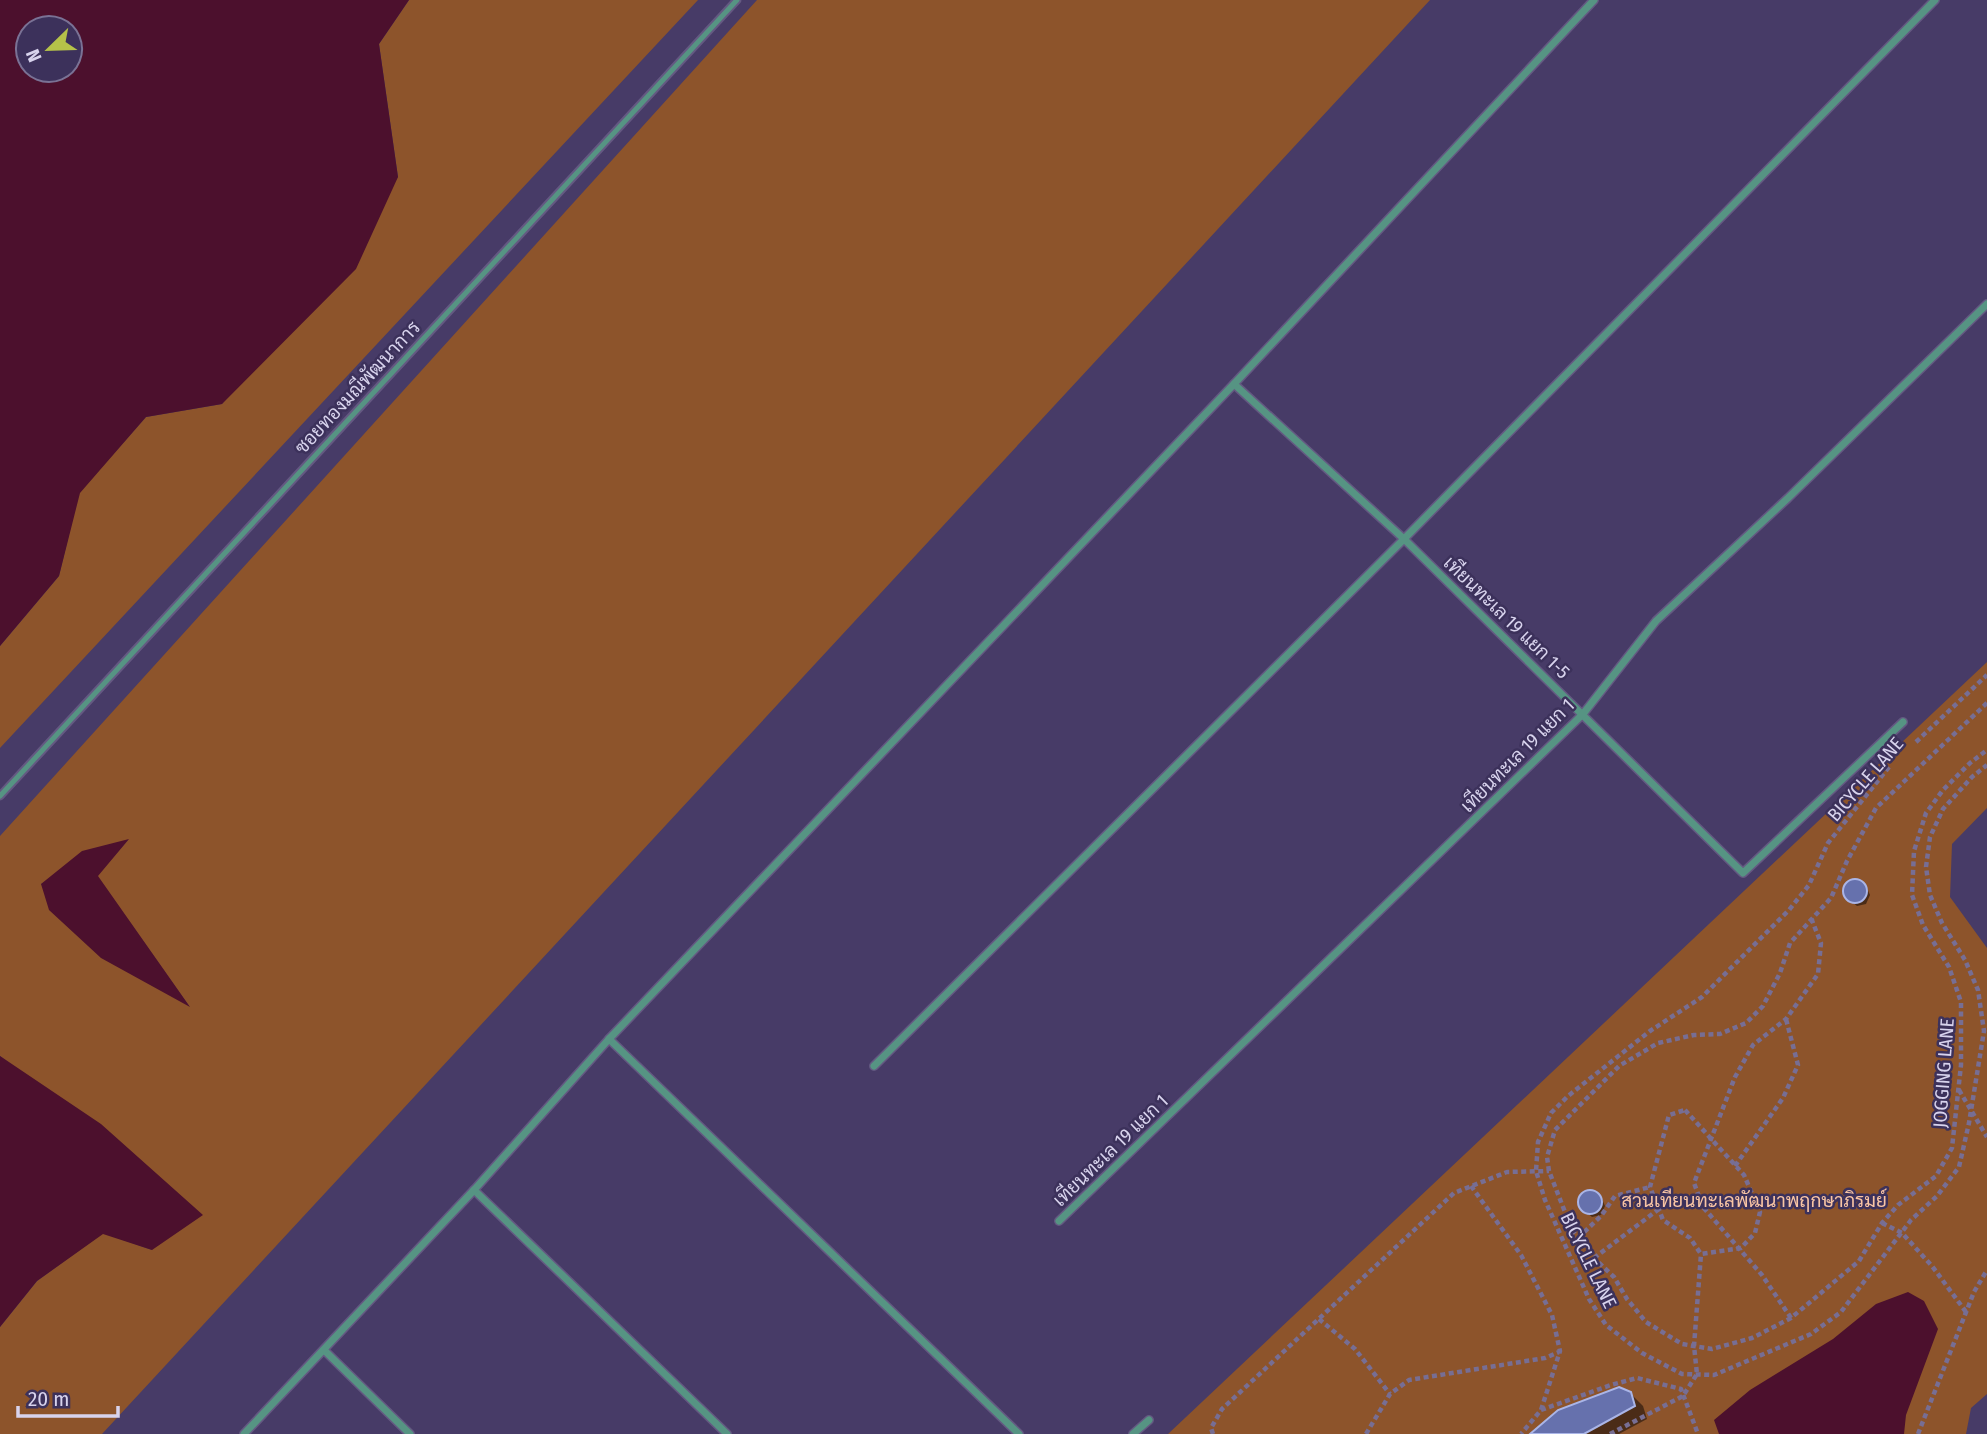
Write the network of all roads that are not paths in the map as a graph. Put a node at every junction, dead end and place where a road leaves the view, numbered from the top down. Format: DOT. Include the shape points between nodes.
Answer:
graph roads {
  1 [pos="737,0"];
  2 [pos="1594,0"];
  3 [pos="1935,0"];
  4 [pos="1987,304"];
  5 [pos="1234,384"];
  6 [pos="1404,539"];
  7 [pos="1583,713"];
  8 [pos="1903,722"];
  9 [pos="0,796"];
  10 [pos="609,1039"];
  11 [pos="874,1066"];
  12 [pos="474,1190"];
  13 [pos="1059,1221"];
  14 [pos="325,1351"];
  15 [pos="1149,1420"];
  16 [pos="244,1434"];
  17 [pos="410,1434"];
  18 [pos="727,1434"];
  19 [pos="1019,1434"];
  20 [pos="1133,1434"];
  1 -- 9 [label="lane, ซอยทองมณีพัฒนาการ"];
  2 -- 5 [label="street"];
  3 -- 6 [label="street"];
  4 -- 7 [label="street, เทียนทะเล 19 แยก 1" via="1656,621"];
  5 -- 6 [label="street, เทียนทะเล 19 แยก 1-5"];
  5 -- 10 [label="street"];
  6 -- 7 [label="street, เทียนทะเล 19 แยก 1-5"];
  6 -- 11 [label="street"];
  7 -- 8 [label="street, เทียนทะเล 19 แยก 1-5" via="1743,873"];
  7 -- 13 [label="street, เทียนทะเล 19 แยก 1"];
  10 -- 12 [label="street"];
  10 -- 19 [label="street"];
  12 -- 14 [label="street"];
  12 -- 18 [label="street"];
  14 -- 16 [label="street"];
  14 -- 17 [label="street"];
  15 -- 20 [label="street"];
}
